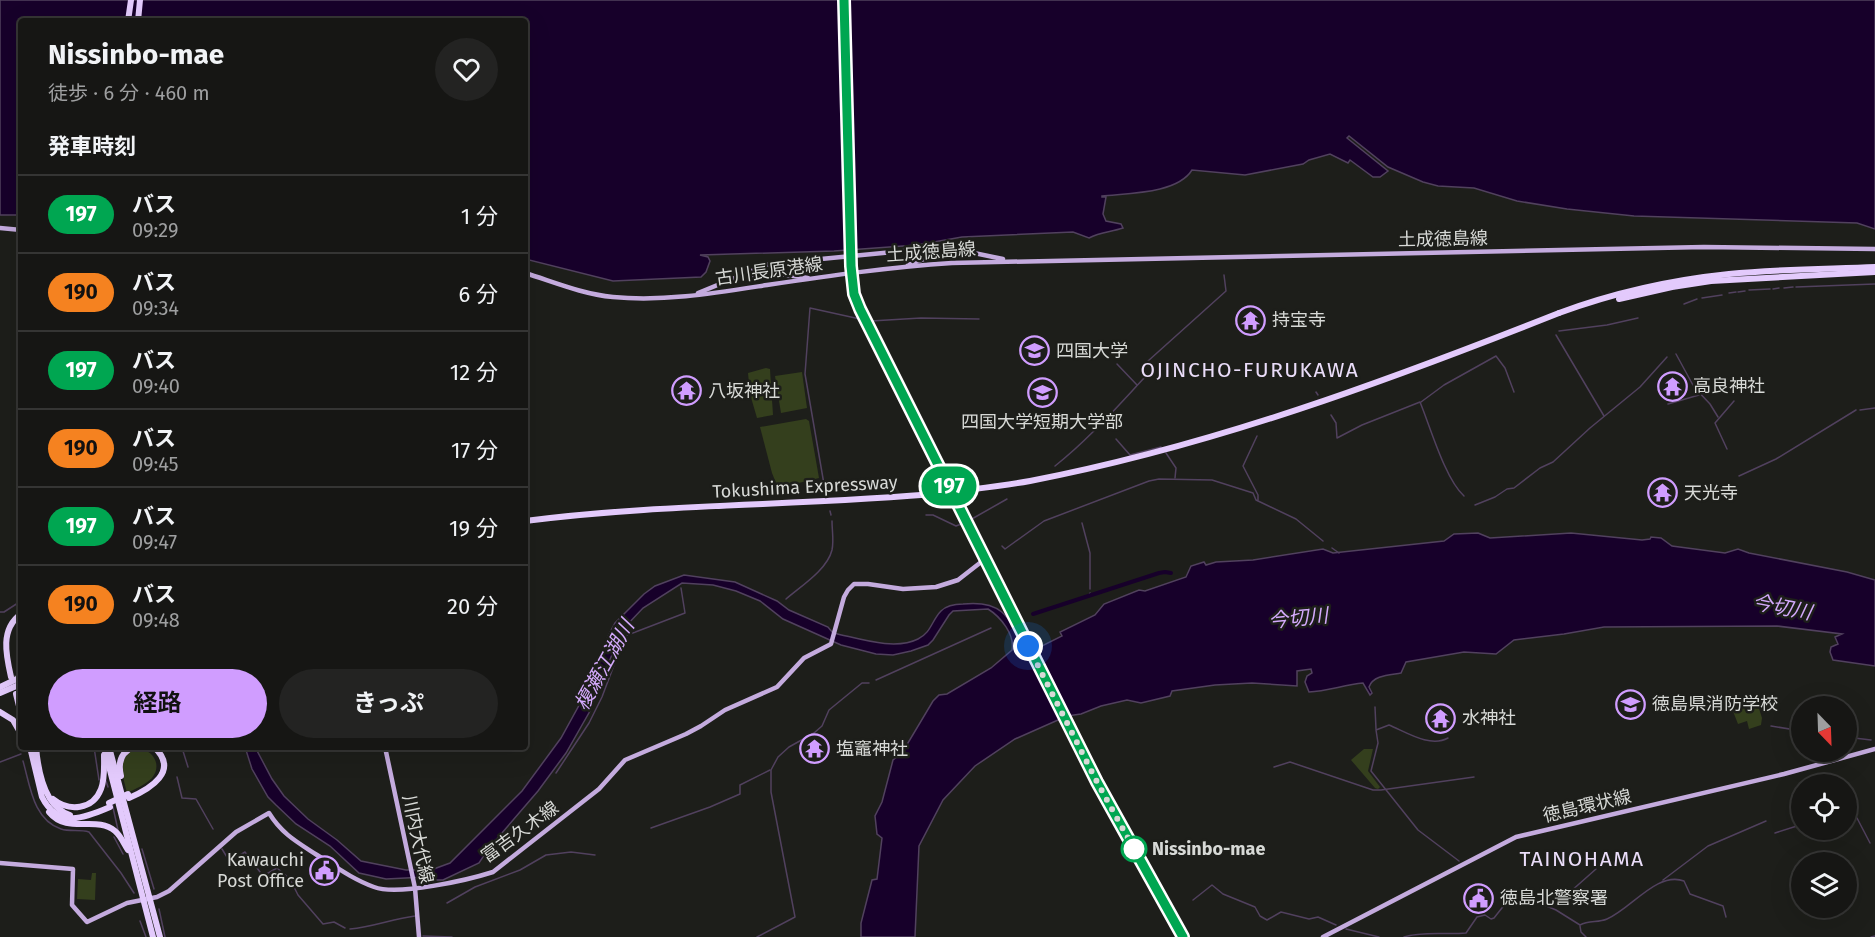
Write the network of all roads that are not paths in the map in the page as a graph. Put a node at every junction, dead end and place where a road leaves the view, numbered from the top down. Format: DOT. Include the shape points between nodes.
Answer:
graph roads {
  1 [pos="131,0"];
  2 [pos="140,0"];
  3 [pos="844,0"];
  4 [pos="128,18"];
  5 [pos="138,18"];
  6 [pos="0,228"];
  7 [pos="18,229"];
  8 [pos="951,248"];
  9 [pos="1875,249"];
  10 [pos="853,255"];
  11 [pos="1011,261"];
  12 [pos="764,266"];
  13 [pos="906,267"];
  14 [pos="1875,267"];
  15 [pos="759,271"];
  16 [pos="1875,272"];
  17 [pos="768,273"];
  18 [pos="852,273"];
  19 [pos="528,274"];
  20 [pos="810,279"];
  21 [pos="690,296"];
  22 [pos="1561,313"];
  23 [pos="528,521"];
  24 [pos="986,559"];
  25 [pos="18,617"];
  26 [pos="18,622"];
  27 [pos="16,676"];
  28 [pos="0,687"];
  29 [pos="18,691"];
  30 [pos="0,694"];
  31 [pos="0,712"];
  32 [pos="18,729"];
  33 [pos="1875,749"];
  34 [pos="33,750"];
  35 [pos="106,750"];
  36 [pos="106,750"];
  37 [pos="107,750"];
  38 [pos="128,750"];
  39 [pos="149,750"];
  40 [pos="157,750"];
  41 [pos="386,750"];
  42 [pos="35,759"];
  43 [pos="121,791"];
  44 [pos="47,792"];
  45 [pos="129,796"];
  46 [pos="45,804"];
  47 [pos="110,805"];
  48 [pos="133,859"];
  49 [pos="0,863"];
  50 [pos="415,888"];
  51 [pos="147,899"];
  52 [pos="153,937"];
  53 [pos="160,937"];
  54 [pos="419,937"];
  55 [pos="1183,937"];
  56 [pos="1323,937"];
  1 -- 4 [label="highway"];
  2 -- 5 [label="highway"];
  3 -- 18 [label="main road, bridge"];
  6 -- 7 [label="main road"];
  8 -- 10 [label="main road, 土成徳島線"];
  8 -- 11 [label="main road, 土成徳島線"];
  8 -- 13 [label="main road"];
  9 -- 11 [label="main road, 土成徳島線" via="1704,247"];
  10 -- 12 [label="main road, 古川長原港線"];
  11 -- 13 [label="main road, 土成徳島線"];
  12 -- 15 [label="main road, 古川長原港線"];
  12 -- 17 [label="main road"];
  13 -- 18 [label="main road, 土成徳島線"];
  14 -- 22 [label="highway, Tokushima Expressway" via="1710,276 1630,292"];
  15 -- 17 [label="main road"];
  15 -- 21 [label="main road, 古川長原港線"];
  16 -- 22 [label="highway, Tokushima Expressway" via="1692,284"];
  17 -- 20 [label="main road"];
  18 -- 20 [label="main road, 古川長原港線"];
  18 -- 24 [label="main road" via="860,309"];
  19 -- 21 [label="main road, 古川長原港線" via="600,295"];
  20 -- 21 [label="main road, 古川長原港線"];
  22 -- 23 [label="highway, Tokushima Expressway, bridge" via="1355,391 1207,438 1027,482 944,494"];
  24 -- 50 [label="main road, 富吉久木線" via="958,580 936,587 903,589 854,584 844,597 831,644 798,663 777,687 625,760 599,789 494,872"];
  24 -- 55 [label="main road" via="1102,791"];
  25 -- 27 [label="highway" via="11,623 5,643"];
  26 -- 27 [label="highway" via="10,637 9,651"];
  27 -- 28 [label="highway"];
  29 -- 30 [label="highway"];
  31 -- 32 [label="highway"];
  33 -- 56 [label="main road, 徳島環状線" via="1516,837"];
  34 -- 42 [label="highway"];
  35 -- 44 [label="highway" via="102,788 90,803 77,807 63,805"];
  36 -- 48 [label="highway"];
  37 -- 43 [label="highway"];
  38 -- 43 [label="highway" via="120,761"];
  39 -- 45 [label="highway" via="159,762 158,772"];
  40 -- 45 [label="highway" via="163,763 160,778 150,788"];
  41 -- 50 [label="main road, 川内大代線"];
  42 -- 44 [label="highway"];
  42 -- 46 [label="highway"];
  43 -- 51 [label="highway"];
  44 -- 47 [label="highway" via="60,810 68,814 86,814"];
  45 -- 47 [label="highway, bridge"];
  46 -- 47 [label="highway" via="72,819 87,817"];
  46 -- 48 [label="highway" via="61,822 113,830"];
  48 -- 51 [label="highway"];
  49 -- 51 [label="main road, 富吉久木線" via="73,868 72,905 87,922 127,903"];
  50 -- 51 [label="main road, 富吉久木線" via="382,889 345,874 290,838 269,813 236,832 169,891"];
  50 -- 54 [label="main road, 川内大代線"];
  51 -- 52 [label="highway"];
  51 -- 53 [label="highway"];
}
